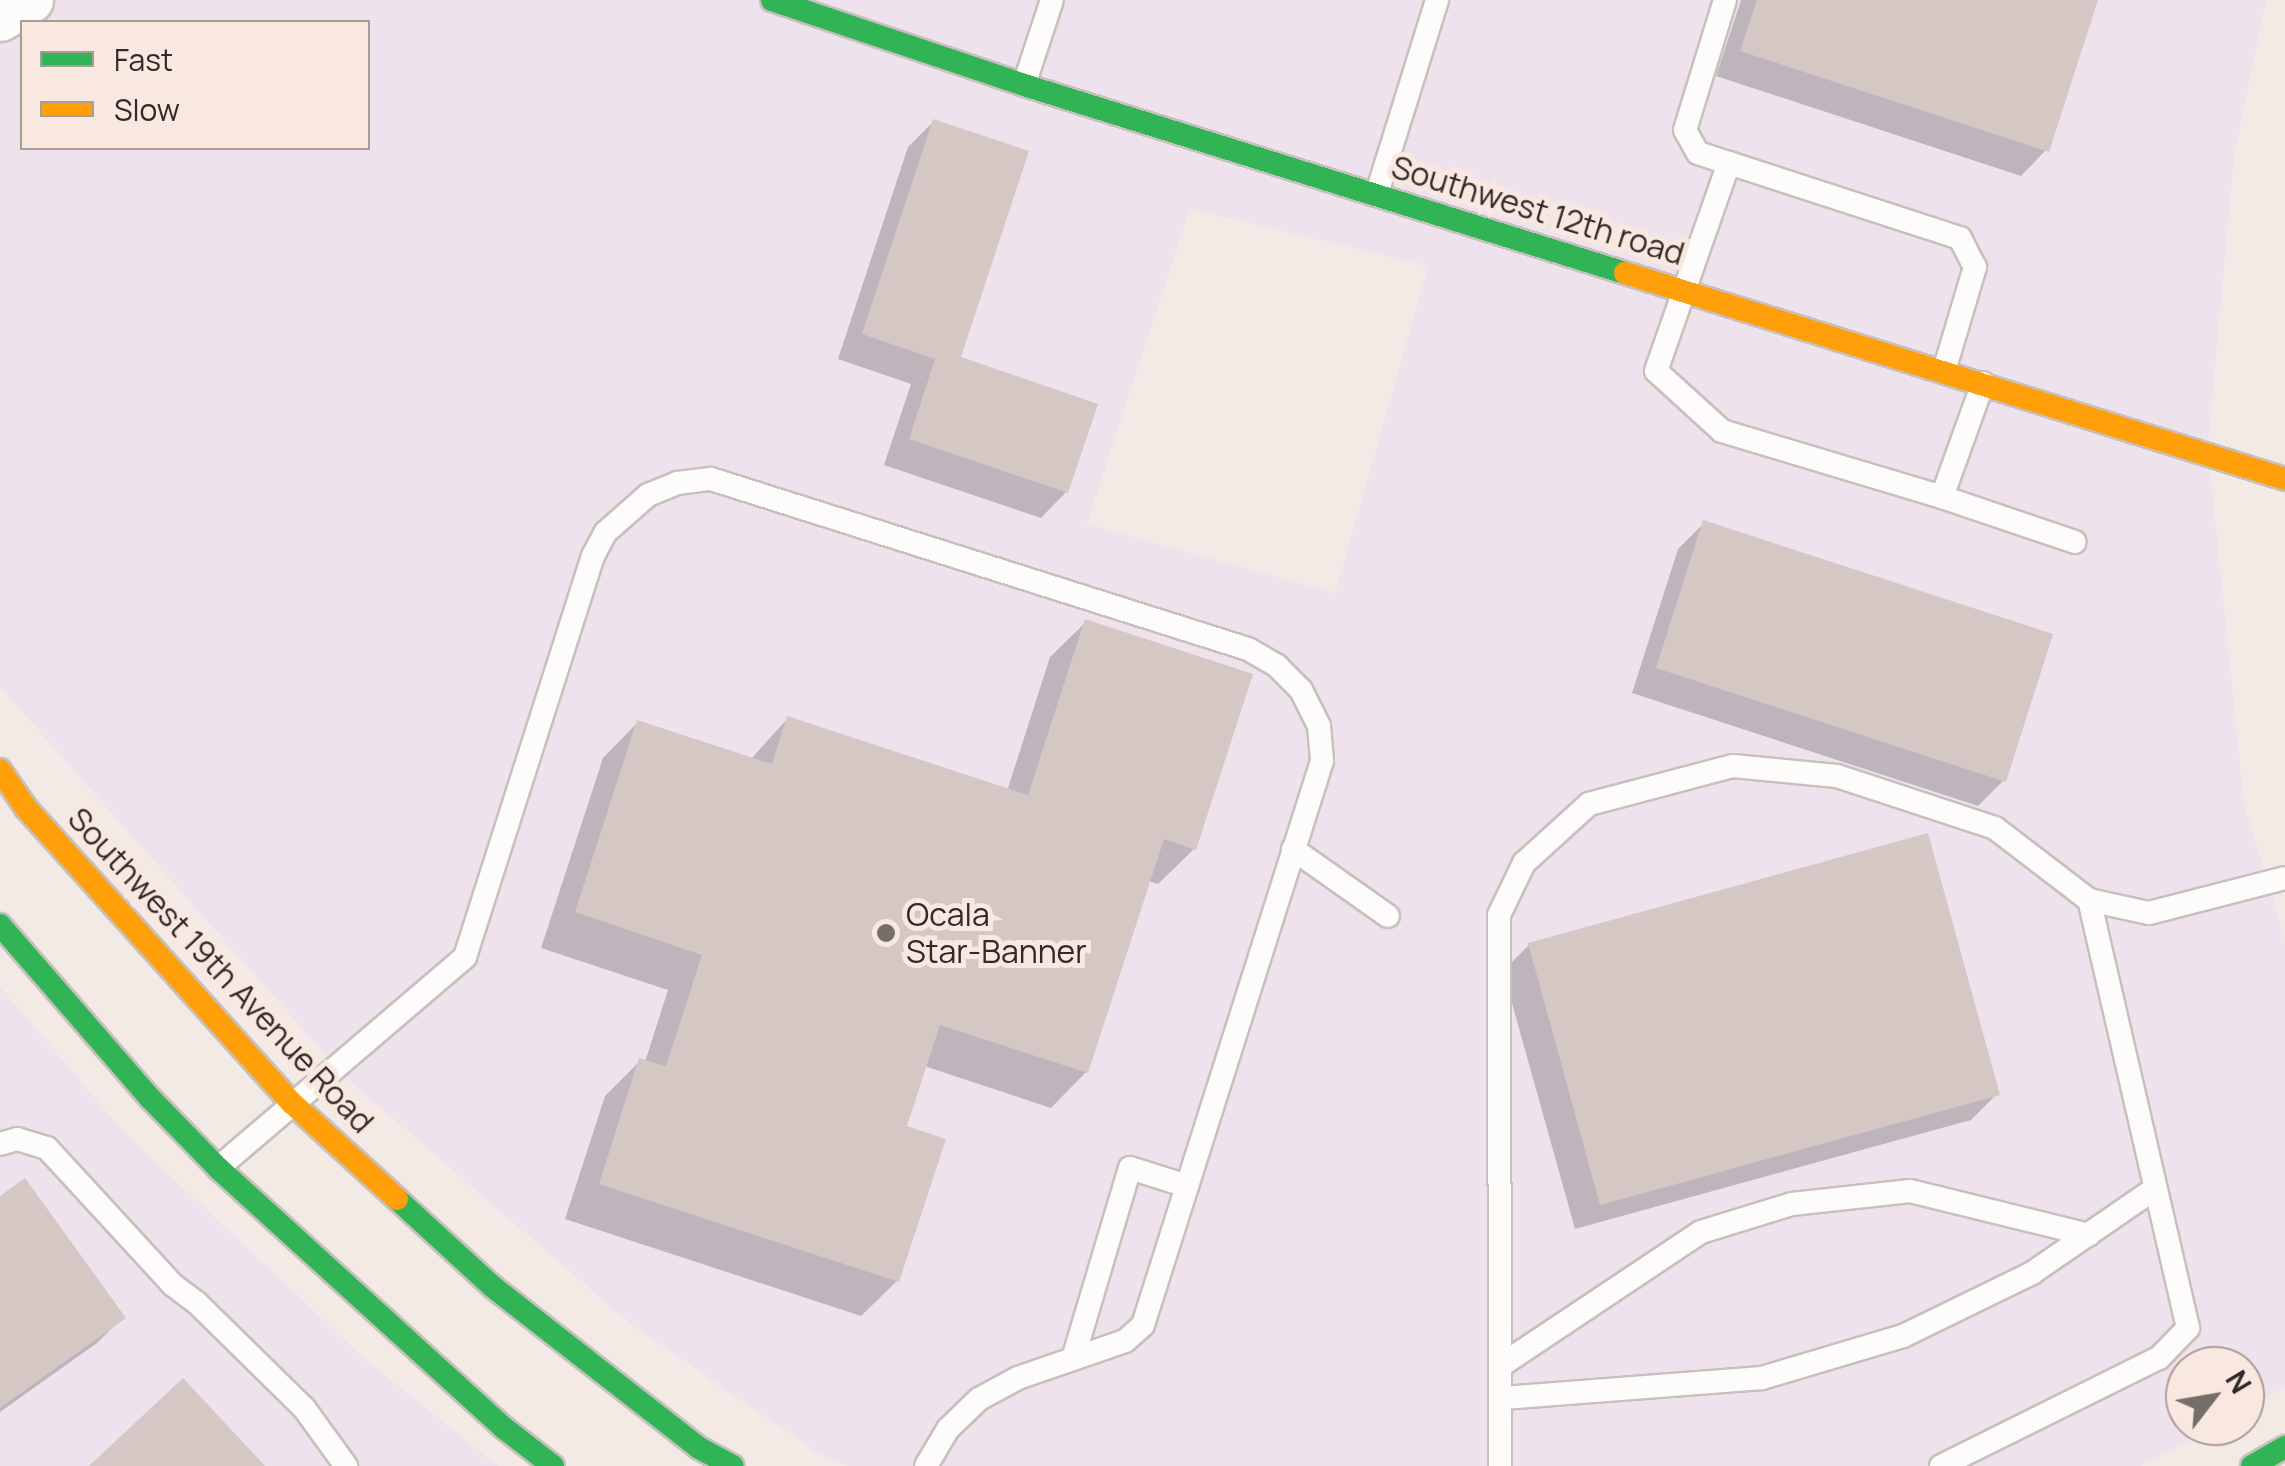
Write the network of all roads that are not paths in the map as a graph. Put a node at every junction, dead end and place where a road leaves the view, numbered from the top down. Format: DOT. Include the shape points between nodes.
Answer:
graph roads {
  1 [pos="30,0"];
  2 [pos="772,0"];
  3 [pos="1052,0"];
  4 [pos="1438,0"];
  5 [pos="1725,0"];
  6 [pos="0,18"];
  7 [pos="1024,85"];
  8 [pos="1729,163"];
  9 [pos="1377,193"];
  10 [pos="1684,289"];
  11 [pos="1944,371"];
  12 [pos="1983,384"];
  13 [pos="2285,479"];
  14 [pos="1942,497"];
  15 [pos="2076,542"];
  16 [pos="0,770"];
  17 [pos="1294,850"];
  18 [pos="2285,878"];
  19 [pos="2089,900"];
  20 [pos="1388,916"];
  21 [pos="0,925"];
  22 [pos="292,1104"];
  23 [pos="0,1144"];
  24 [pos="218,1168"];
  25 [pos="1188,1186"];
  26 [pos="2154,1189"];
  27 [pos="2088,1234"];
  28 [pos="1072,1359"];
  29 [pos="1503,1364"];
  30 [pos="1503,1398"];
  31 [pos="2285,1447"];
  32 [pos="346,1466"];
  33 [pos="553,1466"];
  34 [pos="734,1466"];
  35 [pos="926,1466"];
  36 [pos="1500,1466"];
  37 [pos="1941,1466"];
  38 [pos="2252,1466"];
  1 -- 6 [label="street"];
  2 -- 7 [label="main road, Southwest 12th road"];
  3 -- 7 [label="lane"];
  4 -- 9 [label="lane"];
  5 -- 8 [label="lane" via="1686,130 1698,153"];
  7 -- 9 [label="main road, Southwest 12th road"];
  8 -- 10 [label="lane"];
  8 -- 11 [label="lane" via="1960,238 1975,267"];
  9 -- 10 [label="main road, Southwest 12th road"];
  10 -- 11 [label="main road, Southwest 12th road"];
  10 -- 14 [label="lane" via="1656,371 1722,431"];
  11 -- 12 [label="main road, Southwest 12th road"];
  12 -- 13 [label="main road, Southwest 12th road"];
  12 -- 14 [label="lane"];
  14 -- 15 [label="lane"];
  16 -- 22 [label="main road, Southwest 19th Avenue Road" via="26,808"];
  17 -- 20 [label="lane"];
  17 -- 22 [label="lane" via="1322,761 1319,726 1301,690 1277,666 1248,649 711,478 677,483 625,513 593,556 465,957"];
  17 -- 25 [label="lane"];
  18 -- 19 [label="lane" via="2149,912"];
  19 -- 26 [label="lane"];
  19 -- 29 [label="lane" via="1994,828 1837,776 1733,766 1589,804 1524,863 1499,915"];
  21 -- 24 [label="main road"];
  22 -- 24 [label="lane"];
  22 -- 34 [label="main road, Southwest 19th Avenue Road" via="494,1287 698,1448"];
  23 -- 32 [label="lane" via="17,1139 47,1148 172,1286 304,1408"];
  24 -- 33 [label="main road"];
  25 -- 28 [label="lane" via="1144,1324 1124,1341"];
  25 -- 28 [label="lane" via="1130,1168"];
  26 -- 27 [label="lane"];
  26 -- 37 [label="lane" via="2188,1328 2159,1358"];
  27 -- 29 [label="lane" via="1910,1191 1792,1204 1702,1232"];
  27 -- 30 [label="lane" via="2032,1273 1904,1336 1762,1378"];
  28 -- 35 [label="lane" via="979,1399 948,1429"];
  29 -- 30 [label="lane"];
  30 -- 36 [label="lane"];
  31 -- 38 [label="main road"];
}
